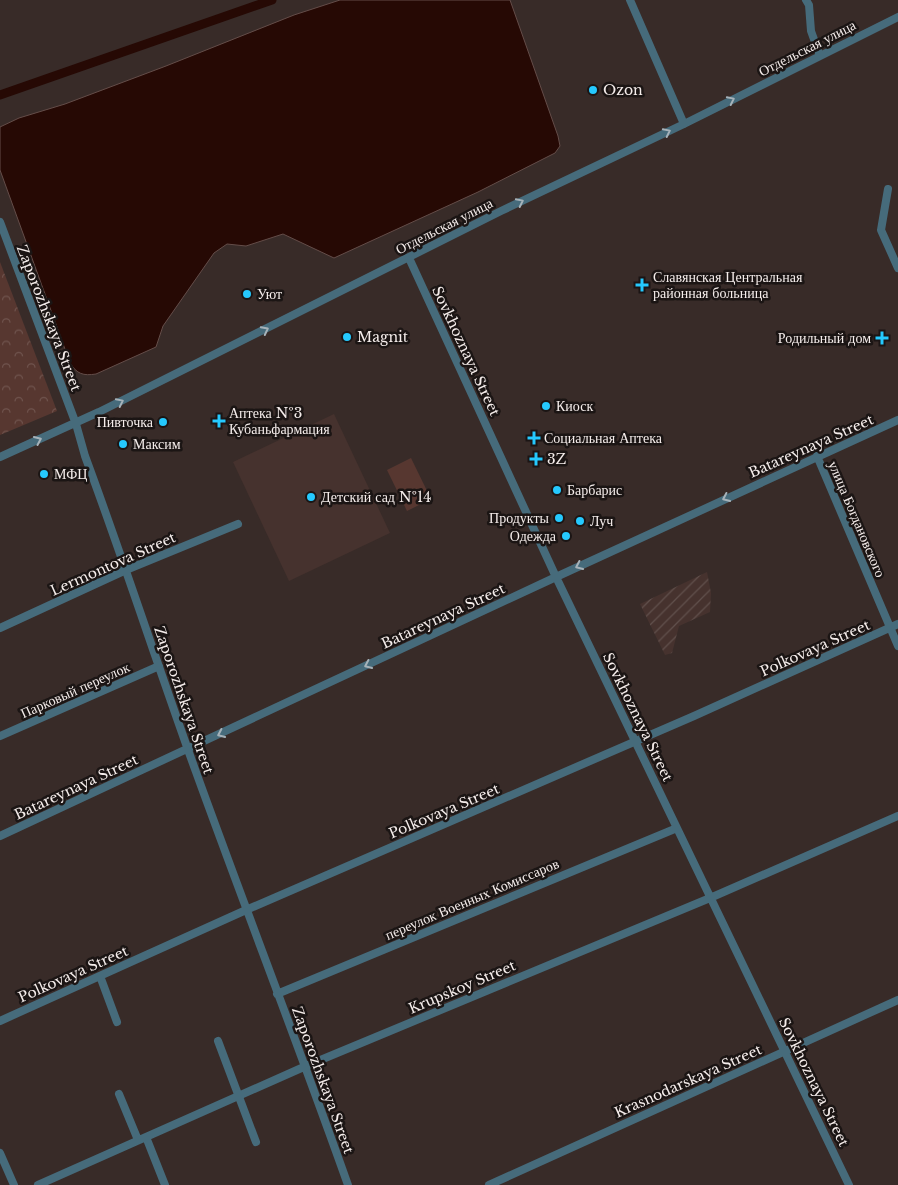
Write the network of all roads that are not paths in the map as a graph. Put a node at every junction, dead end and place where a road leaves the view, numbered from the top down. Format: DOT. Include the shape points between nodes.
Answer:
graph roads {
  1 [pos="630,0"];
  2 [pos="806,0"];
  3 [pos="898,17"];
  4 [pos="820,56"];
  5 [pos="684,124"];
  6 [pos="888,189"];
  7 [pos="0,222"];
  8 [pos="409,258"];
  9 [pos="898,268"];
  10 [pos="898,420"];
  11 [pos="76,424"];
  12 [pos="817,456"];
  13 [pos="0,457"];
  14 [pos="238,524"];
  15 [pos="126,570"];
  16 [pos="556,577"];
  17 [pos="894,626"];
  18 [pos="0,628"];
  19 [pos="898,646"];
  20 [pos="159,666"];
  21 [pos="0,736"];
  22 [pos="635,741"];
  23 [pos="188,750"];
  24 [pos="898,816"];
  25 [pos="677,828"];
  26 [pos="0,836"];
  27 [pos="710,898"];
  28 [pos="246,910"];
  29 [pos="100,976"];
  30 [pos="277,994"];
  31 [pos="898,1000"];
  32 [pos="0,1021"];
  33 [pos="117,1022"];
  34 [pos="218,1041"];
  35 [pos="786,1052"];
  36 [pos="306,1066"];
  37 [pos="119,1094"];
  38 [pos="238,1096"];
  39 [pos="146,1137"];
  40 [pos="138,1140"];
  41 [pos="256,1142"];
  42 [pos="0,1152"];
  43 [pos="14,1185"];
  44 [pos="38,1185"];
  45 [pos="165,1185"];
  46 [pos="348,1185"];
  47 [pos="488,1185"];
  48 [pos="849,1185"];
  1 -- 5 [label="street"];
  2 -- 4 [label="street" via="811,31"];
  3 -- 4 [label="street, Отдельская улица"];
  5 -- 4 [label="street, Отдельская улица, one-way"];
  8 -- 5 [label="street, Отдельская улица, one-way"];
  6 -- 9 [label="street" via="881,230"];
  7 -- 11 [label="street, Zaporozhskaya Street"];
  11 -- 8 [label="street, Отдельская улица, one-way"];
  8 -- 16 [label="street, Sovkhoznaya Street"];
  10 -- 12 [label="street, Batareynaya Street"];
  13 -- 11 [label="street, Отдельская улица, one-way"];
  11 -- 15 [label="street, Zaporozhskaya Street"];
  12 -- 16 [label="street, Batareynaya Street, one-way"];
  12 -- 17 [label="street, улица Богдановского"];
  14 -- 15 [label="street, Lermontova Street"];
  15 -- 18 [label="street, Lermontova Street"];
  15 -- 20 [label="street, Zaporozhskaya Street"];
  16 -- 22 [label="street, Sovkhoznaya Street"];
  16 -- 23 [label="street, Batareynaya Street, one-way"];
  17 -- 19 [label="street, улица Богдановского"];
  17 -- 22 [label="street, Polkovaya Street"];
  20 -- 21 [label="street, Парковый переулок"];
  20 -- 23 [label="street, Zaporozhskaya Street"];
  22 -- 25 [label="street, Sovkhoznaya Street"];
  22 -- 28 [label="street, Polkovaya Street"];
  23 -- 26 [label="street, Batareynaya Street"];
  23 -- 28 [label="street, Zaporozhskaya Street"];
  24 -- 27 [label="street, Krupskoy Street"];
  25 -- 27 [label="street, Sovkhoznaya Street"];
  25 -- 30 [label="street, переулок Военных Комиссаров"];
  27 -- 35 [label="street, Sovkhoznaya Street"];
  27 -- 36 [label="street, Krupskoy Street"];
  28 -- 29 [label="street, Polkovaya Street"];
  28 -- 30 [label="street, Zaporozhskaya Street"];
  29 -- 32 [label="street, Polkovaya Street"];
  29 -- 33 [label="street"];
  30 -- 36 [label="street, Zaporozhskaya Street"];
  31 -- 35 [label="street, Krasnodarskaya Street"];
  34 -- 38 [label="street"];
  35 -- 47 [label="street, Krasnodarskaya Street"];
  35 -- 48 [label="street, Sovkhoznaya Street"];
  36 -- 38 [label="street, Krupskoy Street"];
  36 -- 46 [label="street, Zaporozhskaya Street"];
  37 -- 40 [label="street"];
  38 -- 39 [label="street, Krupskoy Street"];
  38 -- 41 [label="street"];
  39 -- 40 [label="street, Krupskoy Street"];
  39 -- 45 [label="street"];
  40 -- 44 [label="street, Krupskoy Street"];
  42 -- 43 [label="street"];
}
